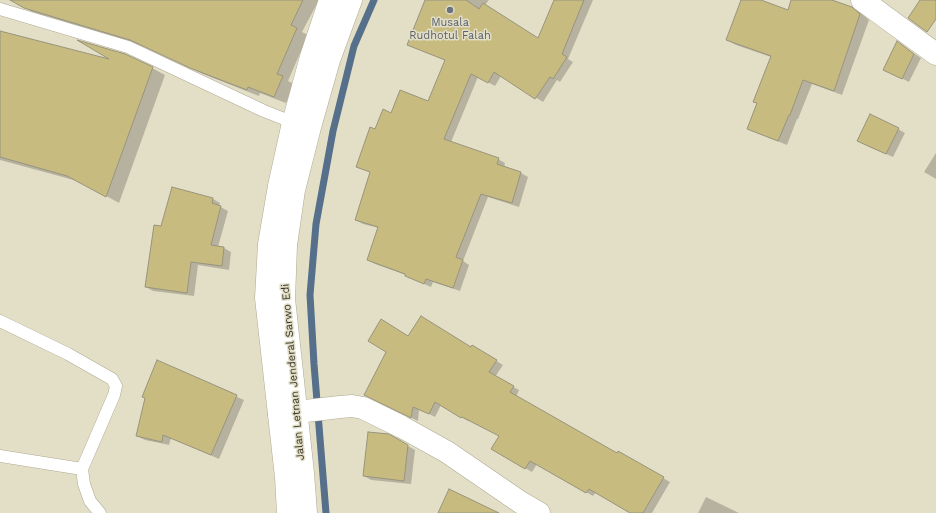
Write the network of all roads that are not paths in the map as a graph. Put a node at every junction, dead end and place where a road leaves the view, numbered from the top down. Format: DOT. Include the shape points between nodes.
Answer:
graph roads {
  1 [pos="330,0"];
  2 [pos="351,0"];
  3 [pos="862,0"];
  4 [pos="0,9"];
  5 [pos="936,54"];
  6 [pos="301,125"];
  7 [pos="0,321"];
  8 [pos="292,412"];
  9 [pos="0,456"];
  10 [pos="82,469"];
  11 [pos="100,513"];
  12 [pos="288,513"];
  13 [pos="306,513"];
  14 [pos="539,513"];
  1 -- 6 [label="main road, Jalan Letnan Jenderal Sarwo Edi" via="311,57"];
  2 -- 6 [label="main road, Jalan Letnan Jenderal Sarwo Edi"];
  3 -- 5 [label="main road"];
  4 -- 6 [label="lane" via="128,48 264,111"];
  6 -- 8 [label="main road, Jalan Letnan Jenderal Sarwo Edi" via="279,186 269,244 266,298"];
  7 -- 10 [label="lane" via="112,378 116,386 114,395"];
  8 -- 12 [label="main road, Jalan Letnan Jenderal Sarwo Edi" via="286,477"];
  8 -- 13 [label="main road, Jalan Letnan Jenderal Sarwo Edi" via="303,473"];
  8 -- 14 [label="main road" via="352,406 363,408 447,452"];
  9 -- 10 [label="lane"];
  10 -- 11 [label="lane" via="90,501"];
}
